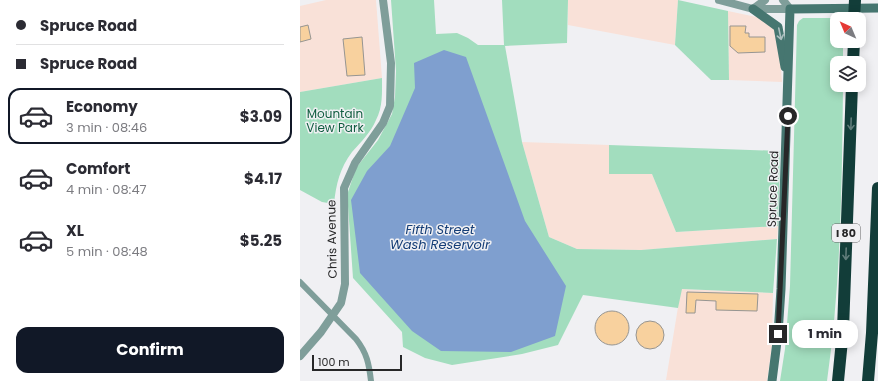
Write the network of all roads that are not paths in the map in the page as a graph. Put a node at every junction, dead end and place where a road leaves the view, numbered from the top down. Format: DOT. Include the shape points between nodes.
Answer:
graph roads {
  1 [pos="383,0"];
  2 [pos="719,0"];
  3 [pos="765,0"];
  4 [pos="783,0"];
  5 [pos="855,0"];
  6 [pos="878,8"];
  7 [pos="753,9"];
  8 [pos="790,9"];
  9 [pos="854,12"];
  10 [pos="789,86"];
  11 [pos="852,92"];
  12 [pos="878,188"];
  13 [pos="300,282"];
  14 [pos="332,316"];
  15 [pos="300,356"];
  16 [pos="371,381"];
  17 [pos="772,381"];
  18 [pos="838,381"];
  19 [pos="868,381"];
  1 -- 14 [label="street, Chris Avenue" via="391,63 391,101 384,123 355,163 344,188 345,284 341,303"];
  2 -- 7 [label="street"];
  3 -- 7 [label="street"];
  4 -- 8 [label="street"];
  5 -- 9 [label="highway, bridge"];
  6 -- 8 [label="main road"];
  7 -- 8 [label="street"];
  7 -- 10 [label="main road, one-way" via="778,27"];
  8 -- 10 [label="main road, Spruce Road"];
  10 -- 17 [label="main road, Spruce Road" via="781,289"];
  11 -- 18 [label="highway, I 80, one-way" via="843,330"];
  12 -- 19 [label="highway, I 80"];
  13 -- 14 [label="street"];
  14 -- 15 [label="street, Chris Avenue"];
  14 -- 16 [label="street" via="364,349"];
}
